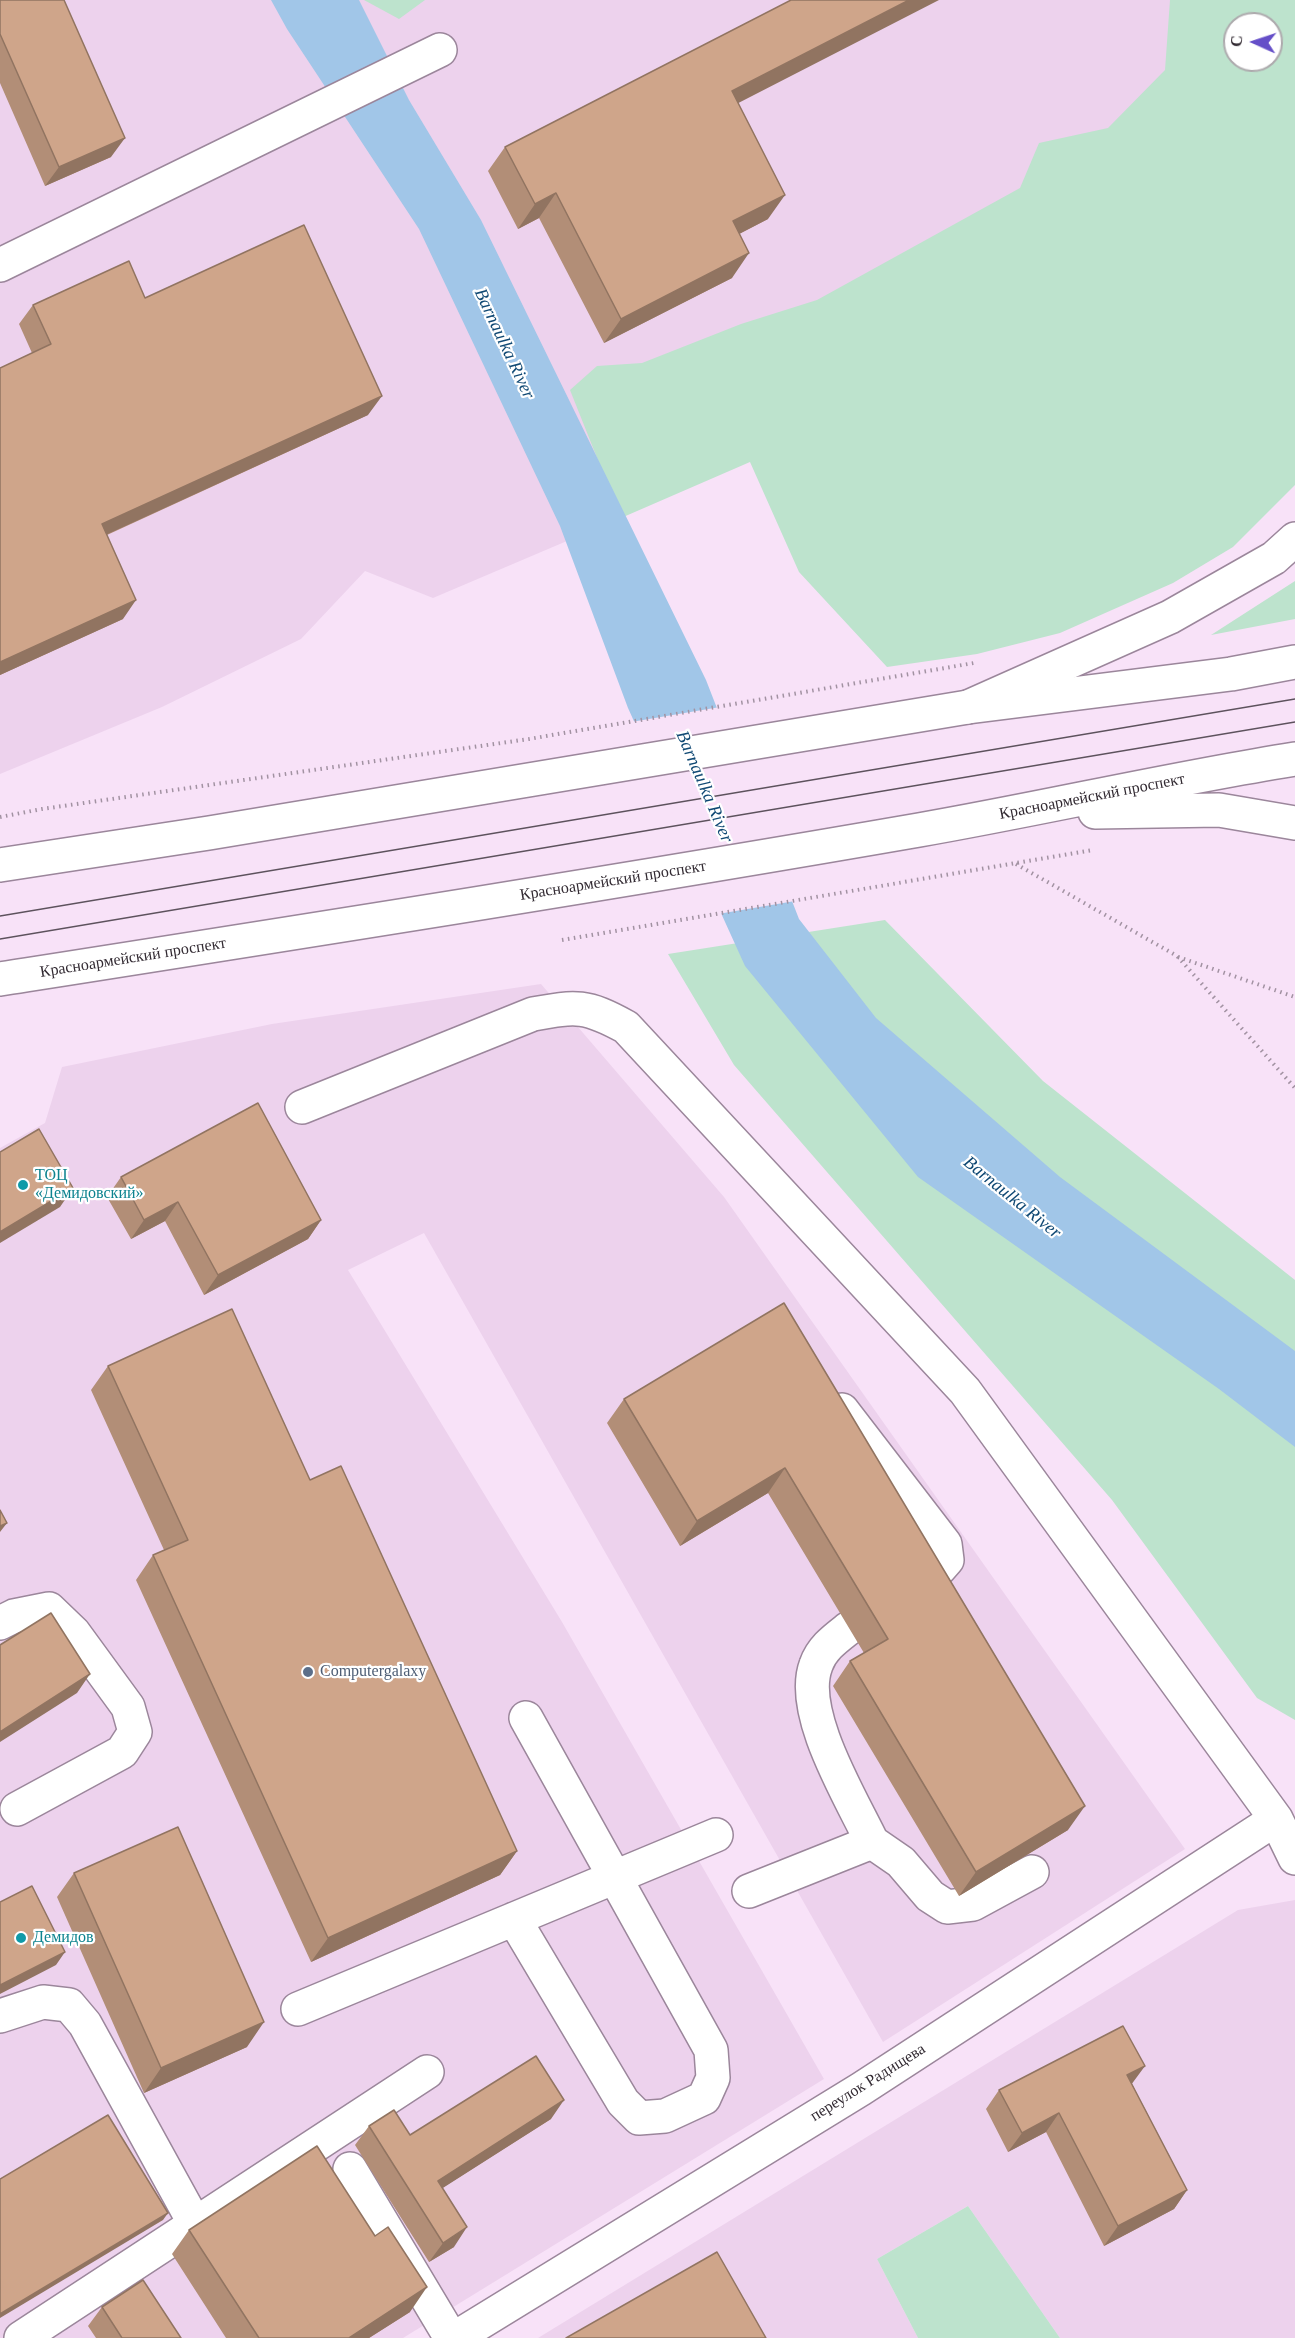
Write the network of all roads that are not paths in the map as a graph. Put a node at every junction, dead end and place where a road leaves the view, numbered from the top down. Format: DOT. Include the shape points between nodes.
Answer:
graph roads {
  1 [pos="441,50"];
  2 [pos="0,265"];
  3 [pos="1295,539"];
  4 [pos="1295,662"];
  5 [pos="968,707"];
  6 [pos="1295,759"];
  7 [pos="1016,813"];
  8 [pos="1295,823"];
  9 [pos="0,865"];
  10 [pos="0,979"];
  11 [pos="302,1107"];
  12 [pos="834,1400"];
  13 [pos="919,1582"];
  14 [pos="0,1623"];
  15 [pos="849,1628"];
  16 [pos="526,1718"];
  17 [pos="17,1809"];
  18 [pos="1276,1819"];
  19 [pos="716,1835"];
  20 [pos="872,1842"];
  21 [pos="1295,1858"];
  22 [pos="1032,1872"];
  23 [pos="613,1878"];
  24 [pos="749,1892"];
  25 [pos="514,1919"];
  26 [pos="298,2010"];
  27 [pos="0,2016"];
  28 [pos="427,2073"];
  29 [pos="350,2169"];
  30 [pos="195,2224"];
  31 [pos="21,2338"];
  32 [pos="453,2338"];
  1 -- 2 [label="main road"];
  3 -- 5 [label="main road" via="1274,558 1170,617"];
  4 -- 5 [label="main road" via="1231,674"];
  5 -- 9 [label="main road"];
  6 -- 7 [label="main road, Красноармейский проспект"];
  7 -- 8 [label="main road" via="1219,810"];
  7 -- 10 [label="main road, Красноармейский проспект"];
  11 -- 18 [label="main road" via="532,1014 569,1007 598,1011 626,1027 965,1391"];
  12 -- 13 [label="main road" via="945,1544 947,1560"];
  14 -- 17 [label="main road" via="49,1609 74,1633 128,1707 135,1732 122,1752"];
  15 -- 20 [label="main road" via="827,1645 816,1665 812,1698 821,1734"];
  16 -- 23 [label="main road"];
  18 -- 21 [label="main road"];
  18 -- 32 [label="main road, переулок Радищева" via="861,2089"];
  19 -- 23 [label="main road"];
  20 -- 22 [label="main road" via="901,1862 930,1896 948,1907 973,1904"];
  20 -- 24 [label="main road"];
  23 -- 25 [label="main road"];
  23 -- 25 [label="main road" via="711,2050 713,2078 704,2098 665,2116 639,2118 623,2102"];
  25 -- 26 [label="main road"];
  27 -- 30 [label="main road" via="43,2002 69,2005 85,2024"];
  28 -- 30 [label="main road"];
  29 -- 32 [label="main road"];
  30 -- 31 [label="main road"];
}
